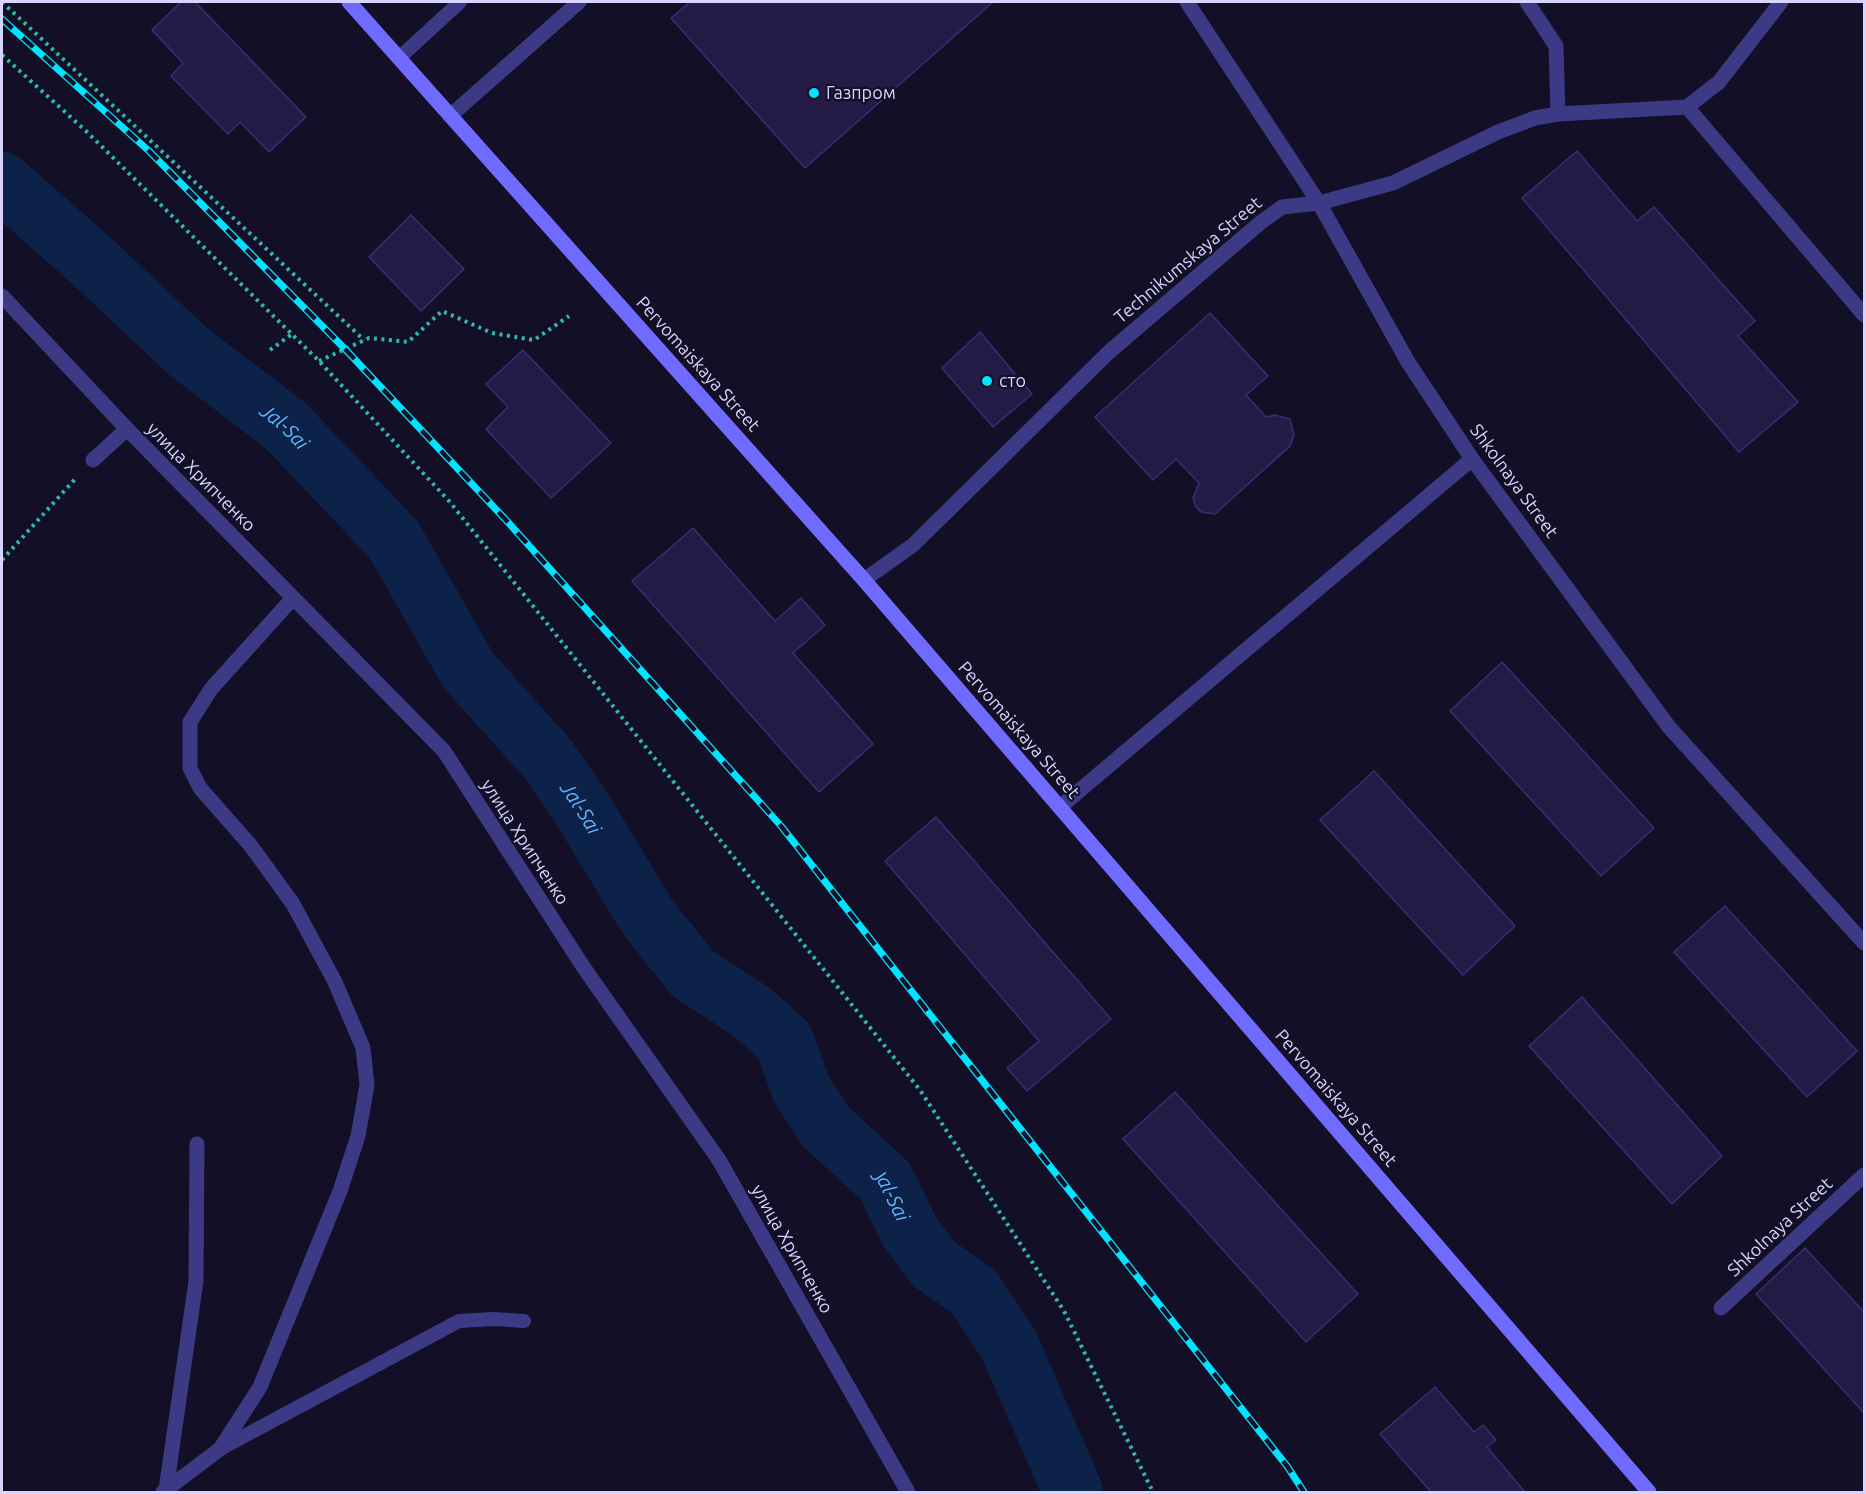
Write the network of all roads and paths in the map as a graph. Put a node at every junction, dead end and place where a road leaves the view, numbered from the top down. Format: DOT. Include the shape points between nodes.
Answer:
graph roads {
  1 [pos="2,2"];
  2 [pos="349,2"];
  3 [pos="460,2"];
  4 [pos="579,2"];
  5 [pos="1187,2"];
  6 [pos="1527,2"];
  7 [pos="1781,2"];
  8 [pos="2,55"];
  9 [pos="399,58"];
  10 [pos="1687,107"];
  11 [pos="1558,114"];
  12 [pos="450,116"];
  13 [pos="1319,203"];
  14 [pos="2,296"];
  15 [pos="1864,315"];
  16 [pos="569,316"];
  17 [pos="292,334"];
  18 [pos="364,340"];
  19 [pos="270,350"];
  20 [pos="319,360"];
  21 [pos="127,429"];
  22 [pos="1472,459"];
  23 [pos="93,460"];
  24 [pos="2,560"];
  25 [pos="864,580"];
  26 [pos="293,598"];
  27 [pos="1060,807"];
  28 [pos="1864,944"];
  29 [pos="197,1144"];
  30 [pos="1864,1175"];
  31 [pos="1721,1308"];
  32 [pos="524,1321"];
  33 [pos="220,1449"];
  34 [pos="165,1491"];
  35 [pos="908,1492"];
  36 [pos="1153,1492"];
  37 [pos="1649,1492"];
  1 -- 18 [label="path"];
  2 -- 9 [label="main road, Pervomaiskaya Street"];
  3 -- 9 [label="lane"];
  4 -- 12 [label="street"];
  5 -- 13 [label="street, Shkolnaya Street"];
  6 -- 11 [label="street" via="1556,46"];
  7 -- 10 [label="street" via="1719,82"];
  8 -- 17 [label="path" via="86,131"];
  9 -- 12 [label="main road, Pervomaiskaya Street"];
  10 -- 11 [label="street, Technikumskaya Street"];
  10 -- 15 [label="street"];
  11 -- 13 [label="street, Technikumskaya Street" via="1498,132 1393,183"];
  12 -- 25 [label="main road, Pervomaiskaya Street"];
  13 -- 22 [label="street, Shkolnaya Street" via="1403,352"];
  13 -- 25 [label="street, Technikumskaya Street" via="1282,207 1260,223 1109,352 913,545"];
  14 -- 21 [label="street, улица Хрипченко"];
  16 -- 18 [label="path" via="534,340 492,333 442,311 408,342"];
  17 -- 19 [label="path"];
  17 -- 20 [label="path"];
  18 -- 20 [label="path"];
  20 -- 36 [label="path" via="449,501 920,1090 1064,1311"];
  21 -- 23 [label="street"];
  21 -- 26 [label="street, улица Хрипченко"];
  22 -- 27 [label="street"];
  22 -- 28 [label="street, Shkolnaya Street" via="1669,727"];
  23 -- 24 [label="path"];
  25 -- 27 [label="main road, Pervomaiskaya Street"];
  26 -- 33 [label="street" via="211,689 190,722 190,768 200,788 251,846 293,904 335,982 363,1048 367,1085 358,1136 322,1234 260,1387"];
  26 -- 35 [label="street, улица Хрипченко" via="444,751 584,968 719,1160"];
  27 -- 37 [label="main road, Pervomaiskaya Street"];
  29 -- 34 [label="street" via="196,1281"];
  30 -- 31 [label="street, Shkolnaya Street"];
  32 -- 33 [label="lane" via="459,1322"];
  33 -- 34 [label="street"];
}
